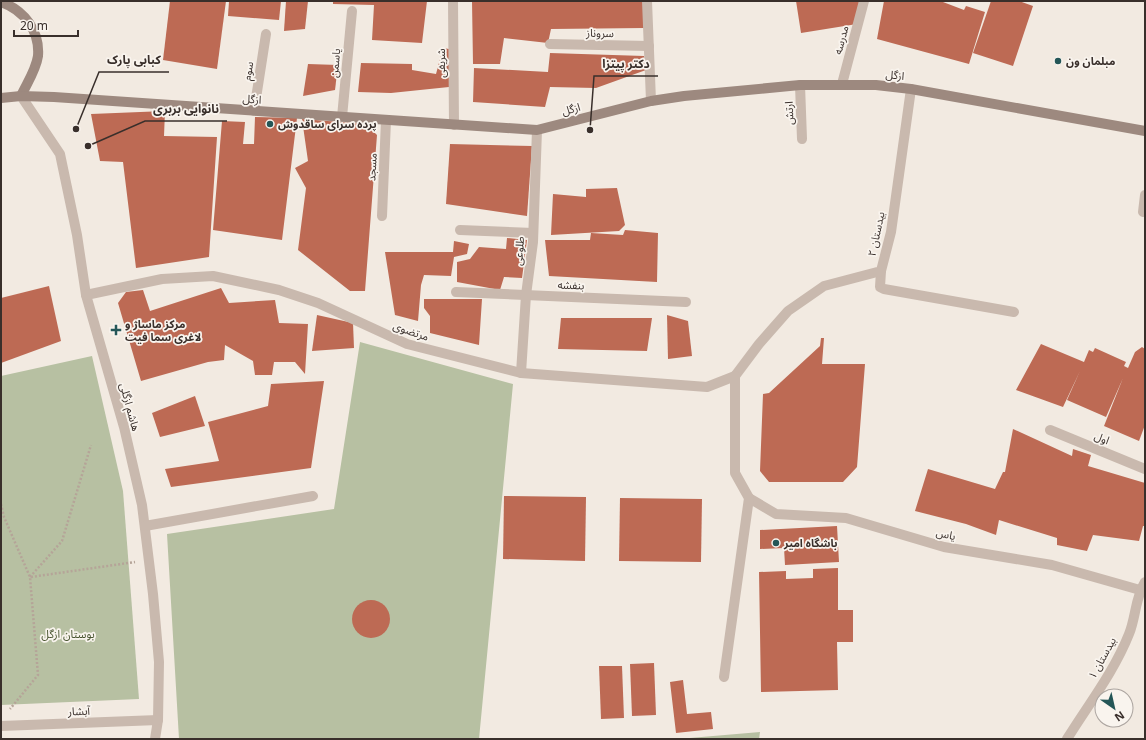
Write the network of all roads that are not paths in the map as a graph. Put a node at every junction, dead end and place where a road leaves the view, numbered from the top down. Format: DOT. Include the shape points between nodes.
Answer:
graph roads {
  1 [pos="453,1"];
  2 [pos="647,1"];
  3 [pos="864,1"];
  4 [pos="1,2"];
  5 [pos="352,11"];
  6 [pos="266,34"];
  7 [pos="550,44"];
  8 [pos="649,46"];
  9 [pos="842,84"];
  10 [pos="800,85"];
  11 [pos="911,89"];
  12 [pos="21,96"];
  13 [pos="1,98"];
  14 [pos="651,101"];
  15 [pos="254,111"];
  16 [pos="342,117"];
  17 [pos="386,120"];
  18 [pos="454,125"];
  19 [pos="537,130"];
  20 [pos="1145,131"];
  21 [pos="802,139"];
  22 [pos="1145,194"];
  23 [pos="1144,212"];
  24 [pos="382,216"];
  25 [pos="460,230"];
  26 [pos="533,233"];
  27 [pos="881,271"];
  28 [pos="456,292"];
  29 [pos="86,295"];
  30 [pos="526,295"];
  31 [pos="686,302"];
  32 [pos="1014,312"];
  33 [pos="521,373"];
  34 [pos="735,376"];
  35 [pos="1050,430"];
  36 [pos="1145,469"];
  37 [pos="314,496"];
  38 [pos="749,498"];
  39 [pos="145,526"];
  40 [pos="1142,586"];
  41 [pos="724,677"];
  42 [pos="158,720"];
  43 [pos="1,726"];
  44 [pos="155,739"];
  45 [pos="1066,739"];
  1 -- 18 [label="street, شریفی"];
  2 -- 8 [label="street"];
  3 -- 9 [label="street, مدرسه"];
  4 -- 12 [label="main road" via="15,8 26,17 37,43 38,57"];
  5 -- 16 [label="street, یاسمن"];
  6 -- 15 [label="street, سوم"];
  7 -- 8 [label="street, سروناز"];
  8 -- 14 [label="street"];
  9 -- 10 [label="main road, ازگل"];
  9 -- 11 [label="main road, ازگل"];
  10 -- 14 [label="main road, ازگل"];
  10 -- 21 [label="street, ارتش"];
  11 -- 20 [label="main road, ازگل"];
  11 -- 27 [label="street, بیدستان ۲" via="891,232"];
  12 -- 13 [label="main road, ازگل"];
  12 -- 15 [label="main road, ازگل"];
  12 -- 29 [label="street, هاشم ازگلی" via="60,154"];
  14 -- 19 [label="main road, ازگل"];
  15 -- 16 [label="main road, ازگل"];
  16 -- 17 [label="main road, ازگل"];
  17 -- 18 [label="main road, ازگل"];
  17 -- 24 [label="street, مسجد"];
  18 -- 19 [label="main road, ازگل"];
  19 -- 26 [label="street, طلوعی"];
  22 -- 23 [label="street"];
  25 -- 26 [label="street"];
  26 -- 30 [label="street, طلوعی"];
  27 -- 32 [label="street" via="879,283 884,289"];
  27 -- 34 [label="street, بیدستان ۲" via="824,286 788,311"];
  28 -- 30 [label="street, بنفشه"];
  29 -- 33 [label="street, مرتضوی" via="162,279 213,276 279,290 318,303 407,344"];
  29 -- 39 [label="street, هاشم ازگلی" via="124,427"];
  30 -- 31 [label="street, بنفشه"];
  30 -- 33 [label="street, طلوعی"];
  33 -- 34 [label="street, مرتضوی" via="707,387"];
  34 -- 38 [label="street" via="735,473"];
  35 -- 36 [label="street, اول"];
  37 -- 39 [label="street"];
  38 -- 40 [label="street, یاس" via="776,514 846,518 944,547 1052,565"];
  38 -- 41 [label="street"];
  39 -- 42 [label="street, هاشم ازگلی" via="159,662"];
  40 -- 45 [label="street, بیدستان ۱" via="1129,634 1106,678"];
  42 -- 43 [label="street, آبشار"];
  42 -- 44 [label="street, هاشم ازگلی"];
}
